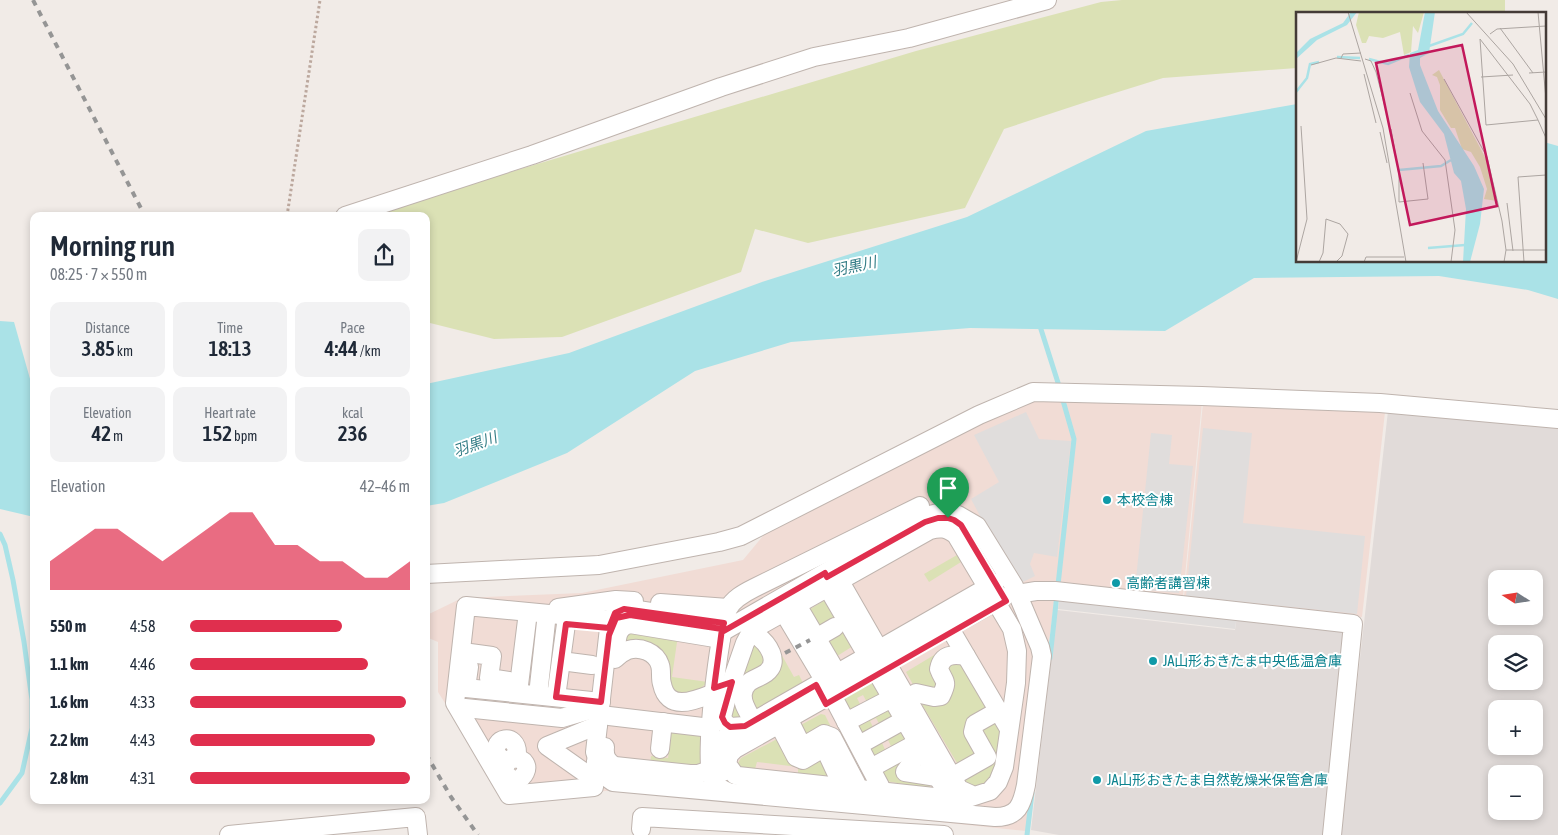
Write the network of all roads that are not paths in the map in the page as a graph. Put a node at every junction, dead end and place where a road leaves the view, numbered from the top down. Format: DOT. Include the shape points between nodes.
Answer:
graph roads {
  1 [pos="1047,0"];
  2 [pos="357,212"];
  3 [pos="1558,419"];
  4 [pos="977,526"];
  5 [pos="430,574"];
  6 [pos="834,579"];
  7 [pos="996,596"];
  8 [pos="789,616"];
  9 [pos="525,617"];
  10 [pos="546,622"];
  11 [pos="566,624"];
  12 [pos="835,627"];
  13 [pos="610,628"];
  14 [pos="723,628"];
  15 [pos="948,634"];
  16 [pos="816,638"];
  17 [pos="750,639"];
  18 [pos="470,653"];
  19 [pos="966,656"];
  20 [pos="615,659"];
  21 [pos="881,660"];
  22 [pos="561,661"];
  23 [pos="592,665"];
  24 [pos="732,682"];
  25 [pos="824,687"];
  26 [pos="511,689"];
  27 [pos="714,691"];
  28 [pos="538,695"];
  29 [pos="912,696"];
  30 [pos="556,697"];
  31 [pos="892,698"];
  32 [pos="465,704"];
  33 [pos="998,711"];
  34 [pos="600,713"];
  35 [pos="904,720"];
  36 [pos="663,722"];
  37 [pos="846,722"];
  38 [pos="749,724"];
  39 [pos="786,726"];
  40 [pos="877,727"];
  41 [pos="1009,729"];
  42 [pos="859,745"];
  43 [pos="919,746"];
  44 [pos="660,749"];
  45 [pos="719,753"];
  46 [pos="502,758"];
  47 [pos="596,767"];
  48 [pos="957,774"];
  49 [pos="937,777"];
  50 [pos="863,781"];
  51 [pos="525,786"];
  52 [pos="723,789"];
  53 [pos="956,798"];
  54 [pos="641,829"];
  55 [pos="229,835"];
  56 [pos="418,835"];
  57 [pos="944,835"];
  58 [pos="1332,835"];
  1 -- 2 [label="street" via="909,38 814,57"];
  3 -- 5 [label="street" via="1380,403 1033,392 979,415 741,536 599,565"];
  4 -- 6 [label="street" via="950,513 922,517"];
  4 -- 7 [label="street" via="1014,586"];
  4 -- 14 [label="street" via="958,508 936,503 920,506 739,596"];
  6 -- 7 [label="street" via="940,531 953,538"];
  6 -- 8 [label="street"];
  6 -- 14 [label="street"];
  6 -- 17 [label="street" via="752,630"];
  6 -- 21 [label="street"];
  7 -- 15 [label="street"];
  7 -- 21 [label="street"];
  7 -- 41 [label="street" via="1012,629 1016,651 1016,683"];
  7 -- 52 [label="street" via="1040,647 1042,656 1026,785 1017,811 1006,817 995,817"];
  7 -- 53 [label="street" via="1033,647 1020,783 1014,795 1002,806 988,811"];
  7 -- 58 [label="street" via="1060,592 1352,624"];
  8 -- 16 [label="street"];
  8 -- 17 [label="street"];
  8 -- 25 [label="street"];
  9 -- 10 [label="street"];
  9 -- 13 [label="street"];
  9 -- 14 [label="street" via="616,600"];
  9 -- 18 [label="street" via="474,615"];
  9 -- 26 [label="street"];
  9 -- 32 [label="street" via="466,606 455,703"];
  10 -- 11 [label="street"];
  10 -- 28 [label="street"];
  11 -- 13 [label="street"];
  11 -- 22 [label="street"];
  12 -- 16 [label="street"];
  13 -- 14 [label="street" via="616,618 630,615"];
  13 -- 34 [label="street"];
  14 -- 20 [label="street" via="625,625 617,635"];
  14 -- 27 [label="street"];
  15 -- 19 [label="street"];
  15 -- 21 [label="street"];
  16 -- 25 [label="street"];
  17 -- 24 [label="street"];
  17 -- 38 [label="street" via="769,647 773,660 766,673 750,681 743,694"];
  18 -- 26 [label="street" via="492,656 489,678"];
  18 -- 32 [label="street"];
  19 -- 29 [label="street" via="954,654 943,660 939,669 946,680 941,696 916,693"];
  19 -- 33 [label="street"];
  20 -- 27 [label="street" via="630,649 655,655 661,665 662,685 667,696 677,702 690,703"];
  20 -- 34 [label="street"];
  21 -- 25 [label="street"];
  21 -- 29 [label="street"];
  21 -- 31 [label="street"];
  21 -- 53 [label="street" via="959,789"];
  22 -- 23 [label="street"];
  22 -- 30 [label="street"];
  24 -- 27 [label="street"];
  24 -- 38 [label="street" via="722,717 730,727"];
  25 -- 37 [label="street"];
  25 -- 38 [label="street"];
  25 -- 39 [label="street"];
  25 -- 45 [label="street" via="724,746"];
  25 -- 50 [label="street"];
  26 -- 28 [label="street"];
  26 -- 32 [label="street"];
  27 -- 45 [label="street"];
  28 -- 30 [label="street"];
  29 -- 48 [label="street"];
  30 -- 34 [label="street"];
  31 -- 35 [label="street"];
  31 -- 40 [label="street"];
  32 -- 34 [label="street"];
  32 -- 46 [label="street"];
  33 -- 41 [label="street"];
  33 -- 48 [label="street" via="975,724 973,732 988,757"];
  34 -- 36 [label="street"];
  34 -- 45 [label="street" via="604,753 609,763 615,766 698,774"];
  34 -- 47 [label="street"];
  34 -- 47 [label="street" via="547,746"];
  35 -- 40 [label="street"];
  35 -- 43 [label="street"];
  36 -- 44 [label="street"];
  36 -- 45 [label="street"];
  37 -- 40 [label="street"];
  37 -- 42 [label="street"];
  38 -- 45 [label="street" via="725,738"];
  39 -- 45 [label="street" via="737,755"];
  39 -- 50 [label="street" via="800,742 807,744 824,734 832,738"];
  40 -- 42 [label="street"];
  40 -- 43 [label="street"];
  40 -- 50 [label="street"];
  41 -- 53 [label="street" via="1004,767 998,782 990,791"];
  42 -- 50 [label="street"];
  43 -- 49 [label="street"];
  43 -- 49 [label="street" via="904,772"];
  45 -- 50 [label="street"];
  45 -- 52 [label="street" via="712,778"];
  45 -- 53 [label="street" via="738,776"];
  46 -- 51 [label="street" via="524,761"];
  46 -- 51 [label="street" via="509,795"];
  47 -- 51 [label="street" via="594,787"];
  47 -- 52 [label="street" via="613,782"];
  48 -- 53 [label="street" via="963,786"];
  49 -- 53 [label="street"];
  50 -- 53 [label="street"];
  54 -- 57 [label="street" via="642,817"];
  55 -- 56 [label="street" via="416,817"];
}
